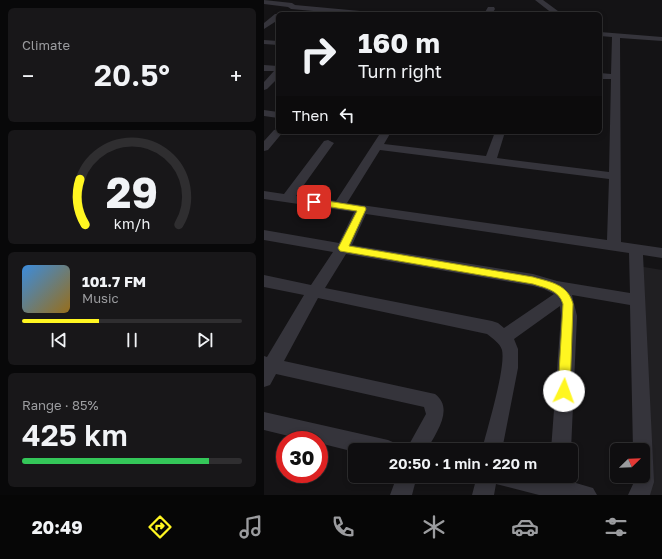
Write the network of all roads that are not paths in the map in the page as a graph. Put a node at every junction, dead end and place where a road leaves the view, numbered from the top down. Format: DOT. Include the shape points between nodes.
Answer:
graph roads {
  1 [pos="300,0"];
  2 [pos="307,0"];
  3 [pos="538,0"];
  4 [pos="264,2"];
  5 [pos="264,7"];
  6 [pos="289,10"];
  7 [pos="330,12"];
  8 [pos="555,12"];
  9 [pos="264,14"];
  10 [pos="270,22"];
  11 [pos="264,33"];
  12 [pos="602,34"];
  13 [pos="616,35"];
  14 [pos="662,39"];
  15 [pos="264,42"];
  16 [pos="276,43"];
  17 [pos="264,68"];
  18 [pos="276,69"];
  19 [pos="276,75"];
  20 [pos="602,76"];
  21 [pos="615,77"];
  22 [pos="264,87"];
  23 [pos="264,113"];
  24 [pos="276,115"];
  25 [pos="276,134"];
  26 [pos="385,134"];
  27 [pos="499,134"];
  28 [pos="328,143"];
  29 [pos="377,146"];
  30 [pos="264,148"];
  31 [pos="491,160"];
  32 [pos="614,176"];
  33 [pos="264,195"];
  34 [pos="288,198"];
  35 [pos="339,206"];
  36 [pos="362,209"];
  37 [pos="264,235"];
  38 [pos="614,246"];
  39 [pos="343,248"];
  40 [pos="636,249"];
  41 [pos="662,253"];
  42 [pos="264,281"];
  43 [pos="560,291"];
  44 [pos="314,292"];
  45 [pos="638,300"];
  46 [pos="504,338"];
  47 [pos="266,370"];
  48 [pos="264,421"];
  49 [pos="358,443"];
  50 [pos="420,443"];
  51 [pos="493,443"];
  52 [pos="561,443"];
  53 [pos="405,483"];
  54 [pos="486,483"];
  55 [pos="537,483"];
  56 [pos="558,487"];
  57 [pos="401,495"];
  58 [pos="483,495"];
  59 [pos="586,495"];
  60 [pos="639,495"];
  1 -- 6 [label="street"];
  2 -- 6 [label="street"];
  3 -- 8 [label="street"];
  4 -- 6 [label="street"];
  5 -- 6 [label="street"];
  6 -- 7 [label="street"];
  9 -- 10 [label="street"];
  10 -- 11 [label="street"];
  12 -- 13 [label="street"];
  13 -- 14 [label="street"];
  13 -- 21 [label="street"];
  15 -- 16 [label="street"];
  17 -- 18 [label="street"];
  19 -- 22 [label="street"];
  20 -- 21 [label="street"];
  21 -- 32 [label="street"];
  23 -- 24 [label="street"];
  25 -- 30 [label="street"];
  26 -- 29 [label="street"];
  27 -- 31 [label="street"];
  28 -- 34 [label="street"];
  29 -- 31 [label="street"];
  29 -- 35 [label="street"];
  31 -- 32 [label="street"];
  32 -- 38 [label="street"];
  33 -- 34 [label="street"];
  34 -- 35 [label="street"];
  35 -- 36 [label="street"];
  36 -- 38 [label="street"];
  36 -- 39 [label="street"];
  37 -- 39 [label="street"];
  38 -- 40 [label="street"];
  39 -- 43 [label="street" via="533,280"];
  39 -- 44 [label="street"];
  40 -- 41 [label="street"];
  40 -- 45 [label="street"];
  42 -- 44 [label="street"];
  43 -- 45 [label="street"];
  43 -- 46 [label="street"];
  43 -- 52 [label="street" via="568,304 569,316"];
  44 -- 46 [label="street" via="492,328"];
  44 -- 47 [label="street"];
  45 -- 60 [label="street" via="644,482"];
  46 -- 51 [label="street" via="510,350 509,369"];
  47 -- 50 [label="street" via="429,400 433,403 435,415"];
  48 -- 49 [label="street"];
  53 -- 57 [label="street"];
  54 -- 58 [label="street"];
  55 -- 56 [label="street"];
  56 -- 59 [label="street"];
}
